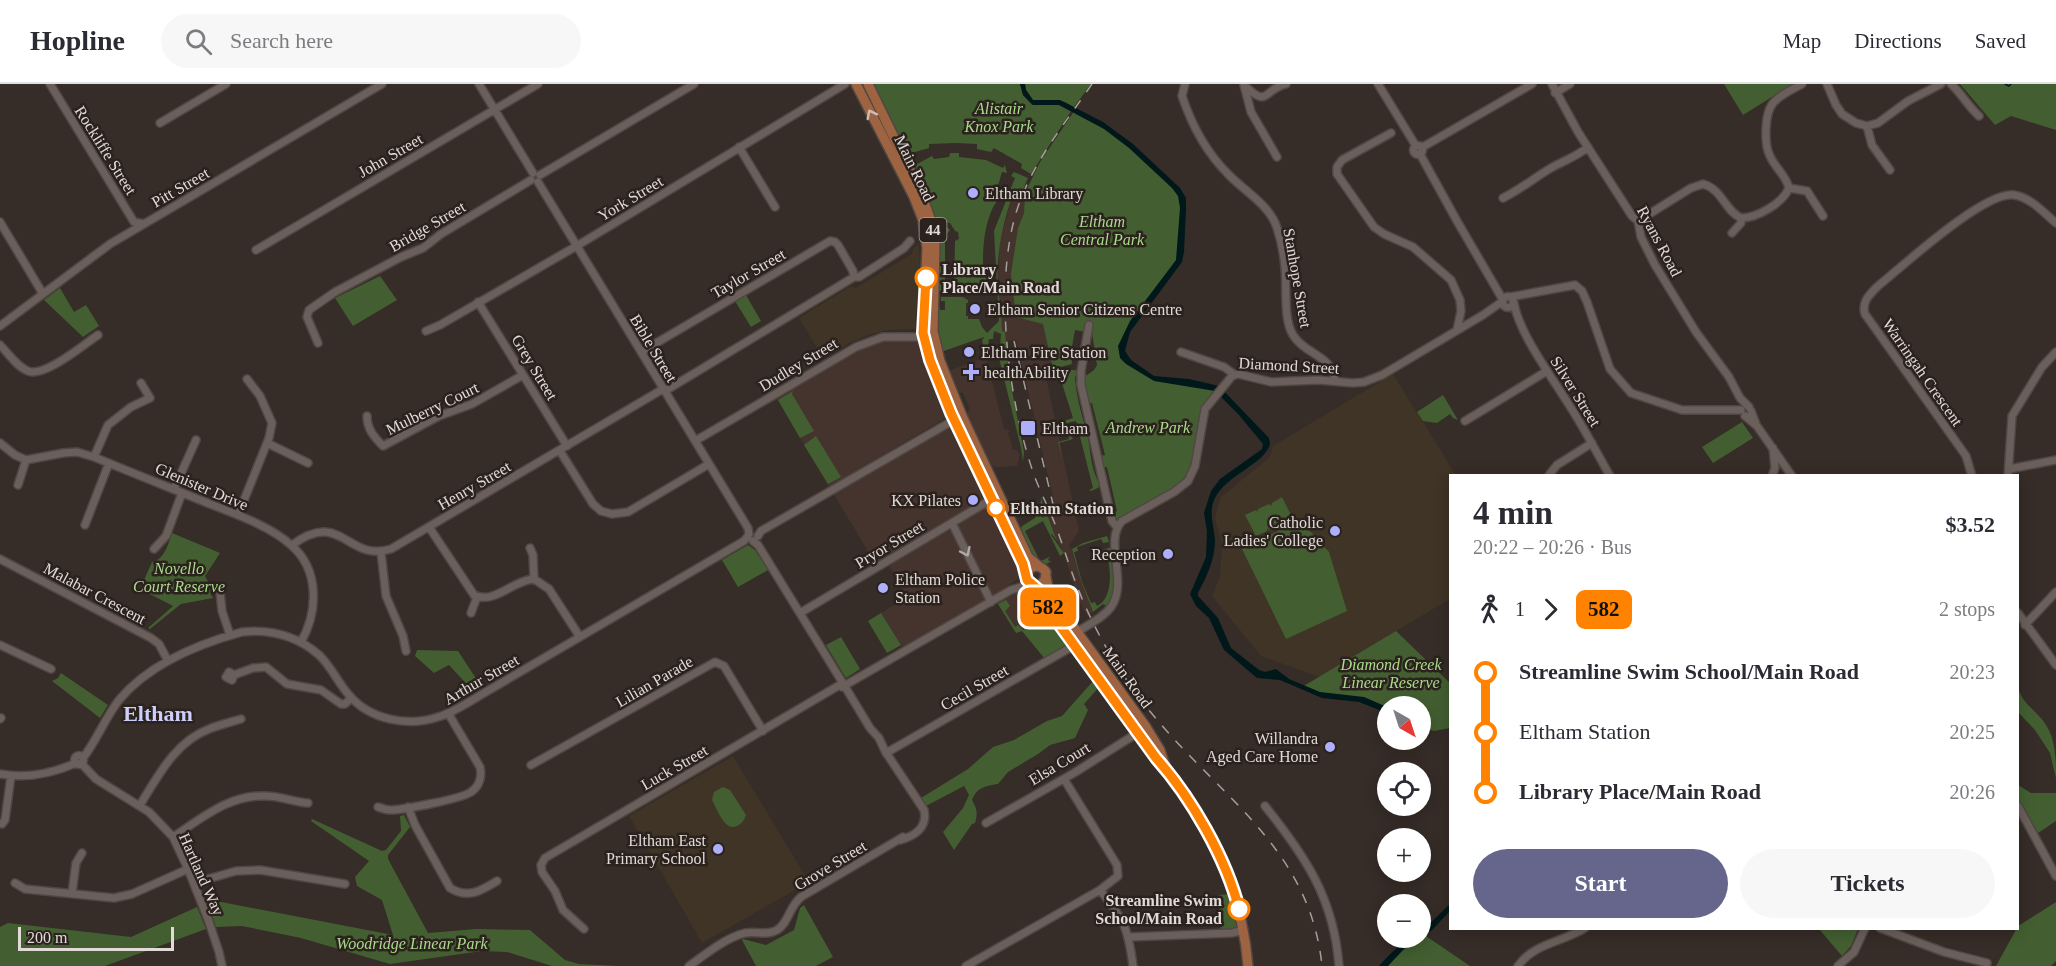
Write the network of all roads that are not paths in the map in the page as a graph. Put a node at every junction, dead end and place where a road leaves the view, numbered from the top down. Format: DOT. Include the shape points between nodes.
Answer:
graph roads {
  1 [pos="50,84"];
  2 [pos="226,84"];
  3 [pos="382,84"];
  4 [pos="479,84"];
  5 [pos="538,84"];
  6 [pos="694,84"];
  7 [pos="845,84"];
  8 [pos="856,84"];
  9 [pos="868,84"];
  10 [pos="1286,84"];
  11 [pos="1378,84"];
  12 [pos="1532,84"];
  13 [pos="1546,84"];
  14 [pos="1552,84"];
  15 [pos="1570,84"];
  16 [pos="1802,84"];
  17 [pos="1827,84"];
  18 [pos="1941,84"];
  19 [pos="1951,84"];
  20 [pos="1244,85"];
  21 [pos="1184,86"];
  22 [pos="1555,94"];
  23 [pos="494,109"];
  24 [pos="1978,116"];
  25 [pos="160,123"];
  26 [pos="1867,126"];
  27 [pos="1391,133"];
  28 [pos="739,147"];
  29 [pos="1588,147"];
  30 [pos="1419,149"];
  31 [pos="1277,157"];
  32 [pos="904,164"];
  33 [pos="1890,170"];
  34 [pos="535,177"];
  35 [pos="1789,188"];
  36 [pos="1503,198"];
  37 [pos="775,207"];
  38 [pos="1823,216"];
  39 [pos="1741,218"];
  40 [pos="923,220"];
  41 [pos="1638,221"];
  42 [pos="0,222"];
  43 [pos="2056,223"];
  44 [pos="144,224"];
  45 [pos="933,227"];
  46 [pos="1732,233"];
  47 [pos="910,241"];
  48 [pos="577,245"];
  49 [pos="256,250"];
  50 [pos="854,277"];
  51 [pos="43,294"];
  52 [pos="478,302"];
  53 [pos="1508,302"];
  54 [pos="1089,325"];
  55 [pos="0,326"];
  56 [pos="1457,330"];
  57 [pos="426,331"];
  58 [pos="98,335"];
  59 [pos="929,337"];
  60 [pos="318,344"];
  61 [pos="0,345"];
  62 [pos="641,352"];
  63 [pos="1181,352"];
  64 [pos="2056,352"];
  65 [pos="1547,371"];
  66 [pos="523,375"];
  67 [pos="1232,377"];
  68 [pos="247,380"];
  69 [pos="1335,380"];
  70 [pos="141,383"];
  71 [pos="664,390"];
  72 [pos="1746,411"];
  73 [pos="955,415"];
  74 [pos="367,416"];
  75 [pos="1465,420"];
  76 [pos="196,440"];
  77 [pos="695,441"];
  78 [pos="0,443"];
  79 [pos="267,443"];
  80 [pos="1592,443"];
  81 [pos="567,446"];
  82 [pos="1772,448"];
  83 [pos="560,451"];
  84 [pos="93,457"];
  85 [pos="26,460"];
  86 [pos="109,463"];
  87 [pos="308,463"];
  88 [pos="2055,463"];
  89 [pos="708,464"];
  90 [pos="2008,472"];
  91 [pos="989,473"];
  92 [pos="1549,474"];
  93 [pos="1609,474"];
  94 [pos="1773,474"];
  95 [pos="1791,474"];
  96 [pos="1971,474"];
  97 [pos="18,484"];
  98 [pos="174,489"];
  99 [pos="987,490"];
  100 [pos="182,493"];
  101 [pos="992,499"];
  102 [pos="238,515"];
  103 [pos="1001,517"];
  104 [pos="952,523"];
  105 [pos="1013,523"];
  106 [pos="85,525"];
  107 [pos="429,527"];
  108 [pos="1117,527"];
  109 [pos="753,536"];
  110 [pos="292,545"];
  111 [pos="530,548"];
  112 [pos="154,549"];
  113 [pos="381,552"];
  114 [pos="0,559"];
  115 [pos="1040,567"];
  116 [pos="1046,576"];
  117 [pos="534,579"];
  118 [pos="1029,580"];
  119 [pos="220,592"];
  120 [pos="2056,592"];
  121 [pos="477,597"];
  122 [pos="991,602"];
  123 [pos="471,613"];
  124 [pos="800,613"];
  125 [pos="2019,615"];
  126 [pos="2025,625"];
  127 [pos="230,635"];
  128 [pos="580,637"];
  129 [pos="1076,638"];
  130 [pos="301,642"];
  131 [pos="0,645"];
  132 [pos="406,651"];
  133 [pos="168,661"];
  134 [pos="2056,665"];
  135 [pos="51,669"];
  136 [pos="234,675"];
  137 [pos="844,685"];
  138 [pos="351,698"];
  139 [pos="448,713"];
  140 [pos="241,719"];
  141 [pos="1142,730"];
  142 [pos="764,731"];
  143 [pos="886,752"];
  144 [pos="79,760"];
  145 [pos="531,765"];
  146 [pos="0,774"];
  147 [pos="11,776"];
  148 [pos="1064,779"];
  149 [pos="308,803"];
  150 [pos="140,805"];
  151 [pos="378,807"];
  152 [pos="408,807"];
  153 [pos="1265,807"];
  154 [pos="2019,808"];
  155 [pos="923,819"];
  156 [pos="986,823"];
  157 [pos="2,824"];
  158 [pos="173,837"];
  159 [pos="82,853"];
  160 [pos="188,868"];
  161 [pos="2056,876"];
  162 [pos="497,881"];
  163 [pos="15,883"];
  164 [pos="194,883"];
  165 [pos="345,884"];
  166 [pos="1100,890"];
  167 [pos="72,893"];
  168 [pos="584,929"];
  169 [pos="1244,930"];
  170 [pos="1582,930"];
  171 [pos="1864,930"];
  172 [pos="1885,930"];
  173 [pos="1129,937"];
  174 [pos="1987,963"];
  175 [pos="222,966"];
  176 [pos="689,966"];
  177 [pos="966,966"];
  178 [pos="1132,966"];
  179 [pos="1248,966"];
  180 [pos="1339,966"];
  181 [pos="1518,966"];
  182 [pos="1838,966"];
  1 -- 44 [label="street, Rockliffe Street" via="134,222"];
  2 -- 25 [label="street"];
  3 -- 44 [label="street, Pitt Street"];
  4 -- 23 [label="street, Bible Street"];
  5 -- 23 [label="street, John Street"];
  6 -- 34 [label="street, Bridge Street"];
  7 -- 28 [label="street, York Street"];
  32 -- 8 [label="main road, Main Road / 44, one-way"];
  9 -- 32 [label="main road, Main Road / 44"];
  10 -- 20 [label="street" via="1263,98"];
  11 -- 30 [label="street"];
  12 -- 30 [label="street"];
  13 -- 22 [label="street, Ryans Road"];
  14 -- 22 [label="street, Ryans Road"];
  15 -- 22 [label="street"];
  16 -- 35 [label="street" via="1775,100 1767,117 1768,154"];
  17 -- 26 [label="street" via="1838,109"];
  18 -- 26 [label="street"];
  19 -- 24 [label="street"];
  20 -- 31 [label="street" via="1251,112"];
  21 -- 69 [label="street, Stanhope Street" via="1183,101 1208,152 1274,221 1284,261 1291,333 1330,366"];
  22 -- 29 [label="street, Ryans Road"];
  23 -- 34 [label="street, Bible Street"];
  23 -- 49 [label="street, John Street"];
  26 -- 33 [label="street" via="1872,145"];
  27 -- 56 [label="street" via="1342,160 1337,174 1374,227 1413,247 1451,280 1460,300"];
  28 -- 37 [label="street"];
  28 -- 48 [label="street, York Street"];
  29 -- 36 [label="street"];
  29 -- 41 [label="street, Ryans Road"];
  30 -- 53 [label="street" via="1457,221"];
  32 -- 40 [label="main road, Main Road / 44"];
  32 -- 45 [label="main road, Main Road / 44" via="925,202"];
  34 -- 48 [label="street, Bible Street"];
  34 -- 60 [label="street, Bridge Street" via="423,248 334,292 307,314"];
  35 -- 38 [label="street" via="1808,191"];
  35 -- 39 [label="street" via="1784,198 1770,207"];
  39 -- 41 [label="street" via="1731,212 1714,189 1703,184"];
  39 -- 46 [label="street"];
  40 -- 45 [label="main road"];
  40 -- 59 [label="main road, Main Road / 44"];
  41 -- 72 [label="street, Ryans Road" via="1655,265 1729,377"];
  42 -- 51 [label="street"];
  43 -- 96 [label="street, Warringah Crescent" via="2018,195 1996,199 1962,218 1878,286 1864,305 1867,317 1966,456"];
  44 -- 51 [label="street, Pitt Street"];
  45 -- 59 [label="main road, Main Road / 44"];
  47 -- 50 [label="street, Henry Street"];
  48 -- 52 [label="street, York Street"];
  48 -- 62 [label="street, Bible Street"];
  50 -- 62 [label="street, Taylor Street" via="838,245 830,241"];
  50 -- 71 [label="street, Henry Street"];
  51 -- 55 [label="street, Pitt Street"];
  52 -- 57 [label="street, York Street"];
  52 -- 66 [label="street, Grey Street"];
  53 -- 56 [label="street, Diamond Street"];
  53 -- 65 [label="street, Silver Street"];
  53 -- 72 [label="street, Diamond Street" via="1526,294 1575,285 1587,302 1610,369 1631,393 1682,410"];
  54 -- 108 [label="street" via="1081,385 1112,521"];
  56 -- 69 [label="street, Diamond Street" via="1382,375 1359,383"];
  58 -- 61 [label="street" via="47,370 34,373 24,369"];
  59 -- 73 [label="main road, Main Road / 44"];
  59 -- 77 [label="street, Dudley Street" via="883,337 855,347"];
  62 -- 71 [label="street, Bible Street"];
  63 -- 67 [label="street" via="1224,367"];
  64 -- 90 [label="street" via="2014,412"];
  65 -- 75 [label="street"];
  65 -- 80 [label="street, Silver Street"];
  66 -- 74 [label="street, Mulberry Court" via="383,446 372,434"];
  66 -- 81 [label="street, Grey Street"];
  67 -- 69 [label="street, Diamond Street" via="1271,382"];
  67 -- 108 [label="street, Diamond Street" via="1209,403 1202,419 1195,466 1188,481"];
  68 -- 79 [label="street" via="260,396 272,423"];
  70 -- 84 [label="street" via="150,398 132,406 108,425"];
  71 -- 77 [label="street, Bible Street"];
  71 -- 81 [label="street, Henry Street"];
  72 -- 82 [label="street"];
  73 -- 91 [label="main road, Main Road / 44"];
  73 -- 99 [label="main road, Main Road / 44"];
  73 -- 109 [label="street, Arthur Street" via="918,441"];
  76 -- 98 [label="street"];
  77 -- 89 [label="street, Bible Street"];
  78 -- 85 [label="street"];
  79 -- 87 [label="street"];
  79 -- 102 [label="street"];
  80 -- 92 [label="street"];
  80 -- 93 [label="street, Silver Street"];
  81 -- 83 [label="street, Henry Street"];
  82 -- 94 [label="street"];
  82 -- 95 [label="street"];
  83 -- 89 [label="street" via="593,504 612,514 628,512"];
  83 -- 107 [label="street, Henry Street"];
  84 -- 85 [label="street, Glenister Drive" via="77,452"];
  84 -- 86 [label="street, Glenister Drive"];
  85 -- 97 [label="street"];
  86 -- 98 [label="street, Glenister Drive"];
  86 -- 106 [label="street"];
  88 -- 90 [label="street"];
  89 -- 109 [label="street, Bible Street"];
  91 -- 99 [label="main road"];
  91 -- 105 [label="main road, Main Road / 44"];
  98 -- 100 [label="street, Glenister Drive"];
  99 -- 101 [label="main road, Main Road / 44"];
  100 -- 102 [label="street, Glenister Drive"];
  100 -- 112 [label="street" via="166,536"];
  101 -- 103 [label="main road, Main Road / 44"];
  101 -- 104 [label="street, Pryor Street"];
  102 -- 110 [label="street, Glenister Drive"];
  103 -- 105 [label="main road"];
  103 -- 118 [label="main road, Main Road / 44"];
  104 -- 122 [label="street, one-way"];
  104 -- 124 [label="street, Pryor Street"];
  105 -- 115 [label="main road, Main Road / 44" via="1028,556"];
  107 -- 113 [label="street, Henry Street"];
  107 -- 121 [label="street" via="467,588"];
  108 -- 129 [label="street" via="1115,599 1106,613"];
  109 -- 124 [label="street, Bible Street"];
  109 -- 128 [label="street, Arthur Street"];
  110 -- 113 [label="street" via="306,535 323,532 342,536 361,549"];
  110 -- 130 [label="street, Glenister Drive" via="304,562 314,590 312,618"];
  111 -- 117 [label="street"];
  113 -- 132 [label="street" via="386,596"];
  114 -- 133 [label="street, Malabar Crescent" via="151,638"];
  115 -- 116 [label="main road, 44"];
  115 -- 118 [label="main road" via="1031,568"];
  116 -- 118 [label="main road" via="1041,585"];
  116 -- 129 [label="main road, Main Road / 44" via="1050,593"];
  117 -- 121 [label="street" via="520,581 490,597"];
  117 -- 128 [label="street" via="549,589"];
  118 -- 122 [label="street, Luck Street"];
  118 -- 129 [label="main road, Main Road / 44" via="1041,592 1053,616"];
  119 -- 127 [label="street"];
  120 -- 126 [label="street"];
  121 -- 123 [label="street"];
  122 -- 137 [label="street, Luck Street"];
  124 -- 137 [label="street, Bible Street"];
  125 -- 126 [label="street"];
  126 -- 134 [label="street"];
  127 -- 130 [label="street, Arthur Street" via="267,631"];
  127 -- 133 [label="street, Arthur Street"];
  128 -- 139 [label="street, Arthur Street"];
  129 -- 141 [label="main road, Main Road / 44"];
  129 -- 143 [label="street, Cecil Street"];
  130 -- 138 [label="street, Arthur Street" via="326,663"];
  131 -- 135 [label="street"];
  133 -- 144 [label="street, Arthur Street" via="144,676 118,702"];
  136 -- 138 [label="street" via="267,667 287,684 321,690 341,704"];
  137 -- 142 [label="street, Luck Street"];
  137 -- 143 [label="street, Bible Street"];
  138 -- 139 [label="street, Arthur Street" via="375,714 397,721 418,722"];
  139 -- 152 [label="street" via="480,766 481,780 469,793"];
  140 -- 150 [label="street" via="207,729 185,743 160,772"];
  141 -- 148 [label="street, Elsa Court"];
  141 -- 169 [label="main road, Main Road / 44" via="1160,750 1221,859"];
  142 -- 145 [label="street, Lilian Parade" via="724,666 715,662"];
  142 -- 168 [label="street, Luck Street" via="545,858 542,872 563,910"];
  143 -- 155 [label="street, Bible Street" via="924,810"];
  144 -- 147 [label="street, Arthur Street" via="39,775"];
  144 -- 150 [label="street, Hartland Way" via="96,778"];
  146 -- 147 [label="street, Arthur Street"];
  147 -- 157 [label="street"];
  148 -- 156 [label="street, Elsa Court"];
  148 -- 166 [label="street" via="1118,868 1116,880"];
  149 -- 158 [label="street" via="268,796 244,797 220,806"];
  150 -- 158 [label="street, Hartland Way"];
  151 -- 152 [label="street"];
  152 -- 162 [label="street" via="450,888 472,894"];
  153 -- 180 [label="street" via="1294,842 1318,883 1335,932"];
  154 -- 161 [label="street"];
  155 -- 176 [label="street, Grove Street" via="918,832 801,897 775,931 739,935"];
  158 -- 160 [label="street, Hartland Way"];
  159 -- 167 [label="street" via="76,862"];
  160 -- 164 [label="street, Hartland Way"];
  160 -- 167 [label="street" via="123,897"];
  163 -- 167 [label="street" via="25,889"];
  164 -- 165 [label="street" via="236,870 260,870"];
  164 -- 175 [label="street, Hartland Way"];
  166 -- 173 [label="street"];
  166 -- 177 [label="street"];
  169 -- 173 [label="street"];
  169 -- 179 [label="main road, Main Road / 44"];
  170 -- 181 [label="street" via="1536,949"];
  171 -- 182 [label="street" via="1854,952"];
  172 -- 174 [label="street"];
  173 -- 178 [label="street"];
}
